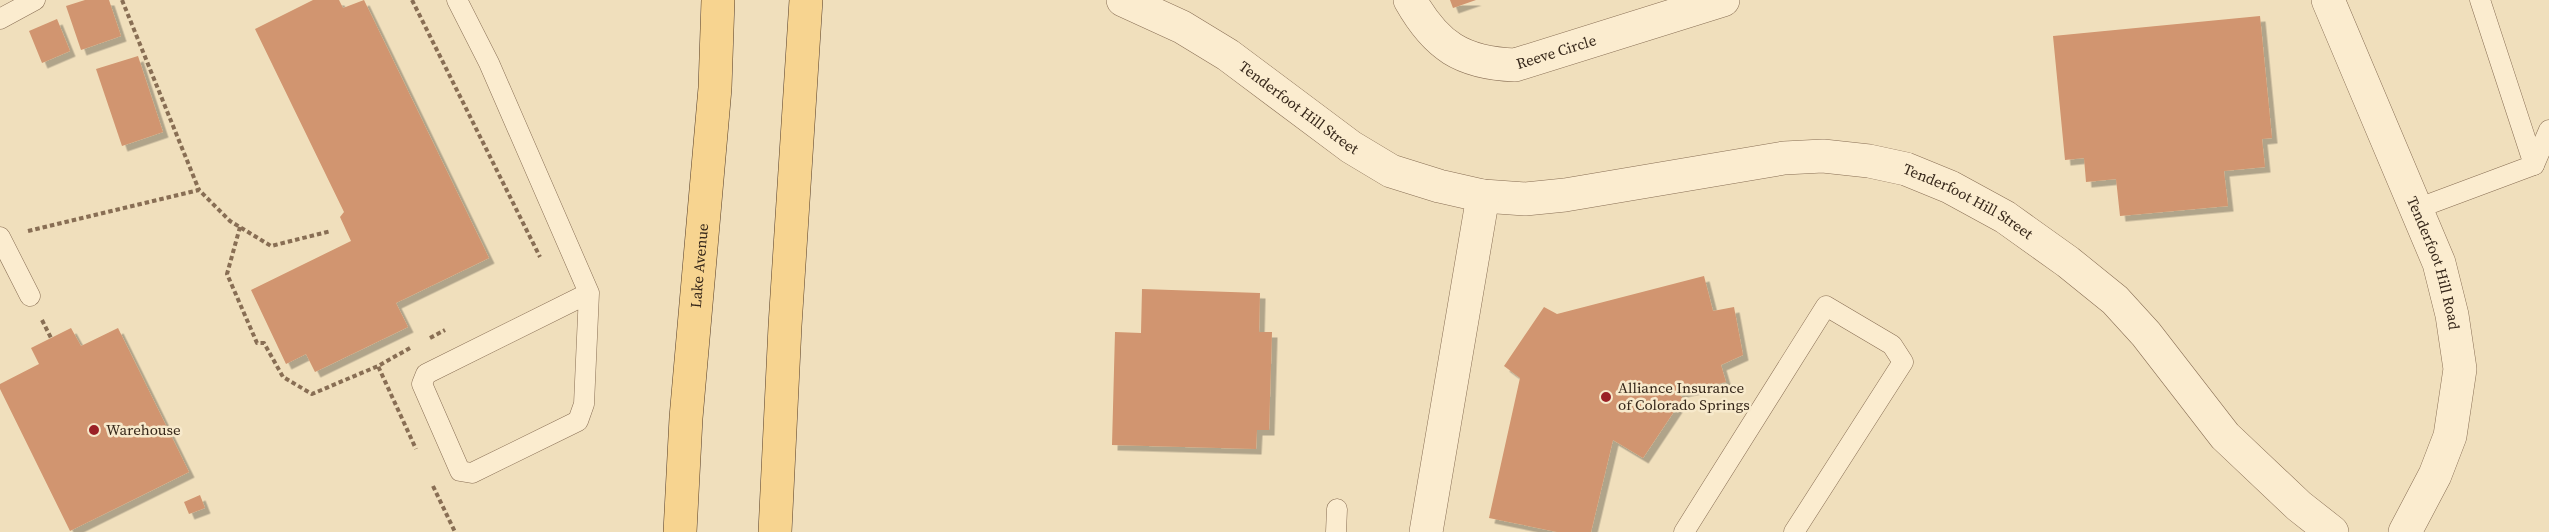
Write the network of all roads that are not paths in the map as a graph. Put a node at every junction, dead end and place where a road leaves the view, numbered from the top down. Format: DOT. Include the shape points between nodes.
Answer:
graph roads {
  1 [pos="35,0"];
  2 [pos="457,0"];
  3 [pos="718,0"];
  4 [pos="806,0"];
  5 [pos="1124,0"];
  6 [pos="1410,0"];
  7 [pos="1723,0"];
  8 [pos="2328,0"];
  9 [pos="2480,0"];
  10 [pos="0,18"];
  11 [pos="2549,130"];
  12 [pos="2534,165"];
  13 [pos="1483,196"];
  14 [pos="2416,209"];
  15 [pos="0,237"];
  16 [pos="589,293"];
  17 [pos="30,296"];
  18 [pos="1338,509"];
  19 [pos="680,532"];
  20 [pos="775,532"];
  21 [pos="1336,532"];
  22 [pos="1425,532"];
  23 [pos="1684,532"];
  24 [pos="1794,532"];
  25 [pos="2332,532"];
  26 [pos="2405,532"];
  1 -- 10 [label="lane"];
  2 -- 16 [label="lane" via="489,63"];
  3 -- 19 [label="main road, Lake Avenue" via="715,88"];
  4 -- 20 [label="main road"];
  5 -- 13 [label="street, Tenderfoot Hill Street" via="1182,27 1228,56 1351,147 1391,171"];
  6 -- 7 [label="street, Reeve Circle" via="1438,40 1454,51 1488,64 1515,65"];
  8 -- 14 [label="street, Tenderfoot Hill Road"];
  9 -- 12 [label="lane"];
  11 -- 12 [label="lane"];
  12 -- 14 [label="lane"];
  13 -- 22 [label="street"];
  13 -- 25 [label="street, Tenderfoot Hill Street" via="1525,199 1565,195 1784,158 1834,157 1906,169 1950,187 2005,218 2115,300 2225,436"];
  14 -- 26 [label="street, Tenderfoot Hill Road" via="2439,263 2460,369 2450,436"];
  15 -- 17 [label="lane"];
  16 -- 16 [label="lane" via="426,374 422,384 460,471 472,473 579,421 584,404"];
  18 -- 21 [label="lane"];
  23 -- 24 [label="lane" via="1826,306 1892,345 1903,362"];
}
